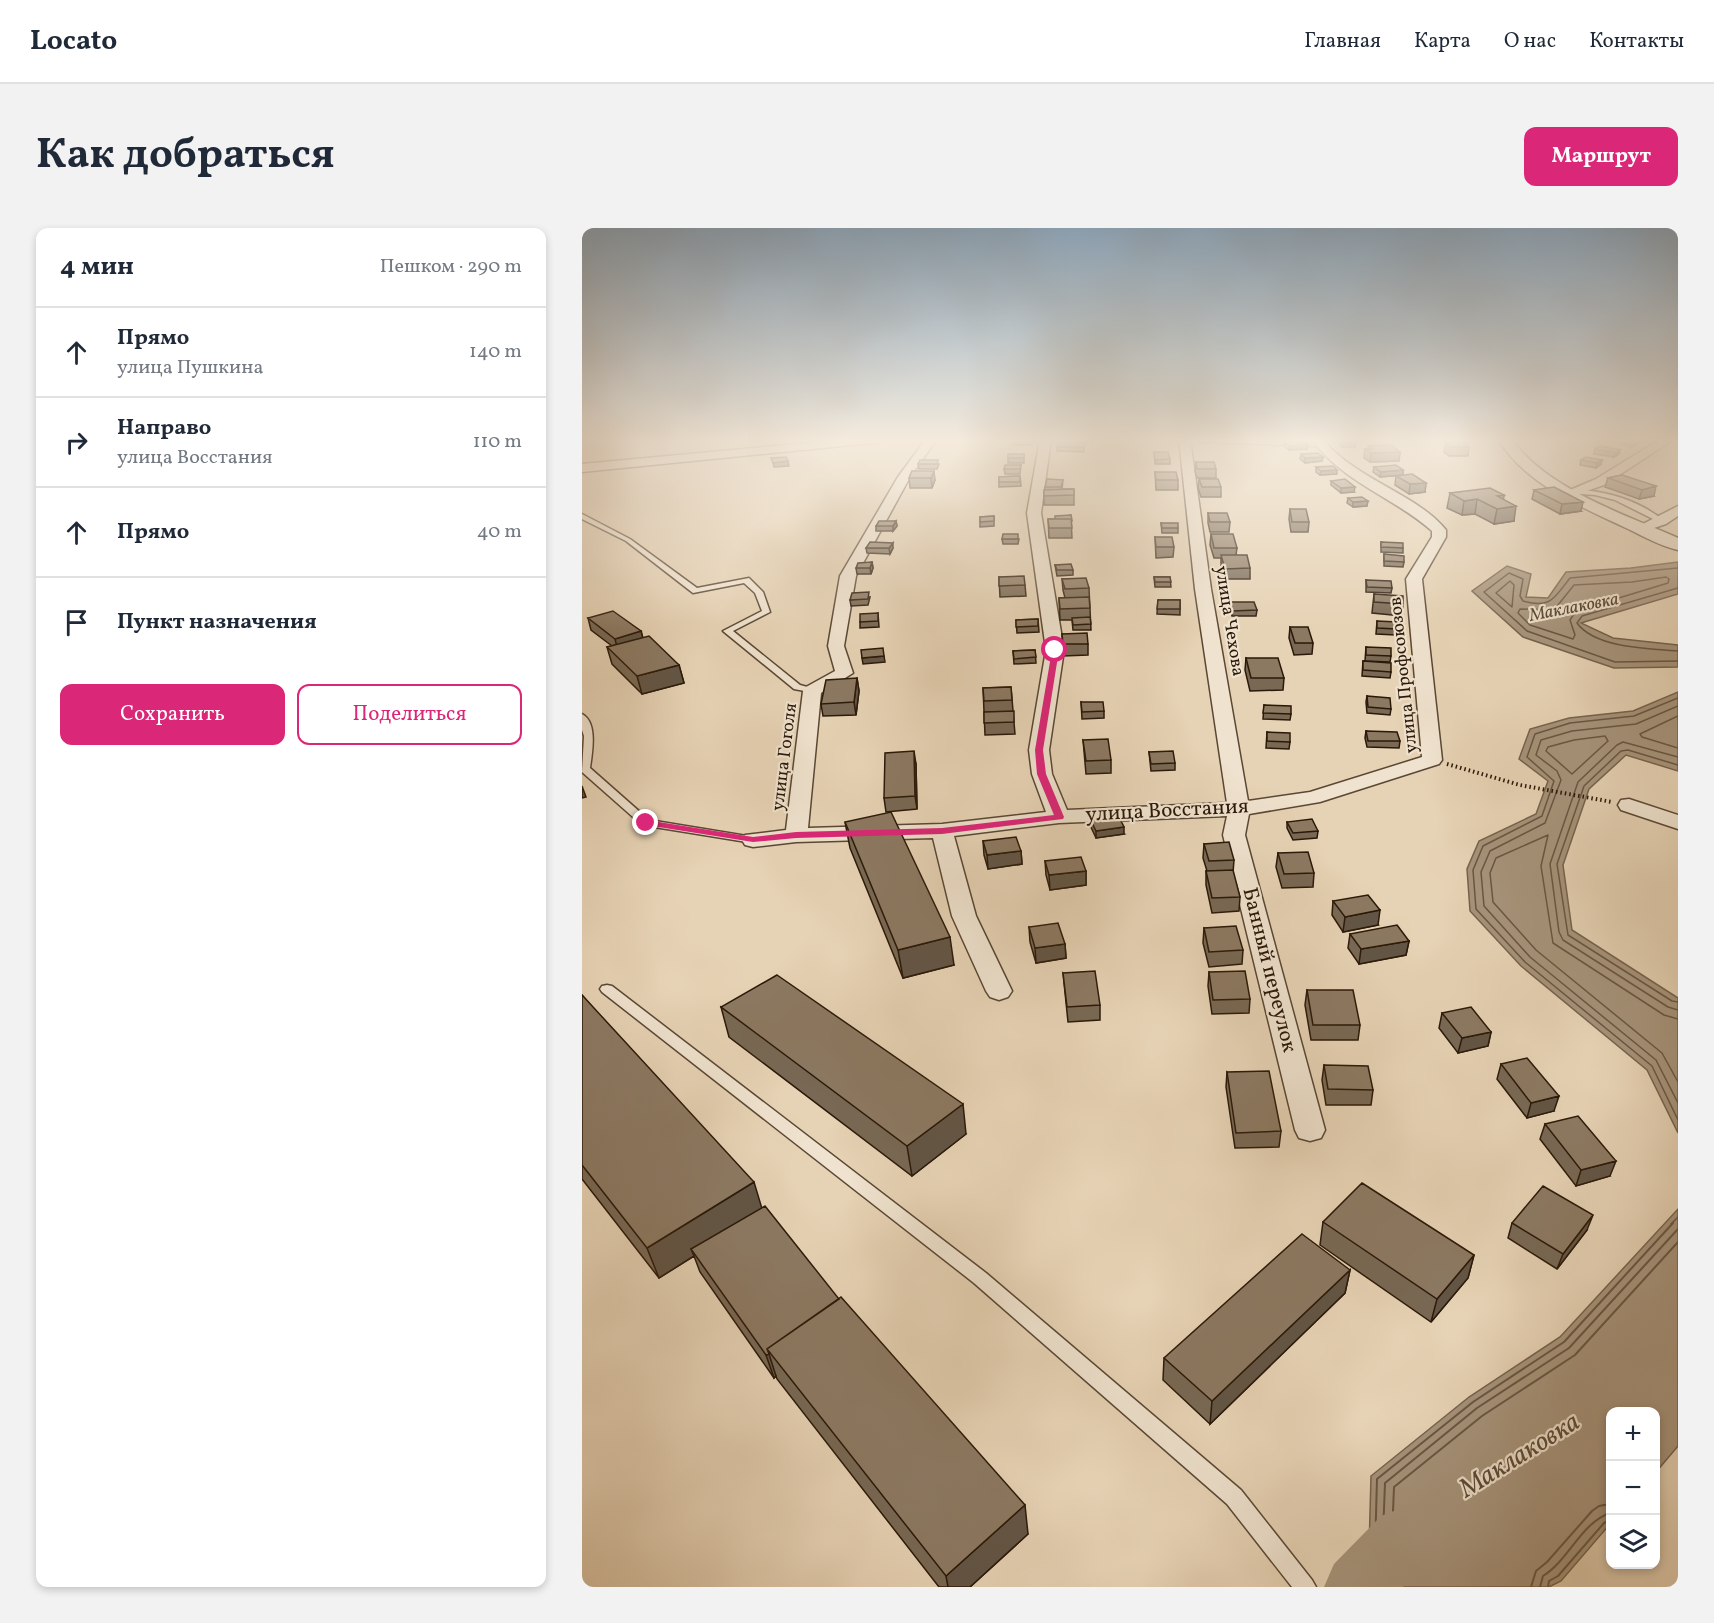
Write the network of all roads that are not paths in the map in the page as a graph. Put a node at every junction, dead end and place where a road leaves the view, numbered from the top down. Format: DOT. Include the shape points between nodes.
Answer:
graph roads {
  1 [pos="890,502"];
  2 [pos="1036,502"];
  3 [pos="1192,502"];
  4 [pos="1397,502"];
  5 [pos="1590,502"];
  6 [pos="1628,502"];
  7 [pos="1678,510"];
  8 [pos="582,516"];
  9 [pos="1660,528"];
  10 [pos="1678,545"];
  11 [pos="812,691"];
  12 [pos="582,717"];
  13 [pos="1432,760"];
  14 [pos="1629,805"];
  15 [pos="1239,809"];
  16 [pos="1059,817"];
  17 [pos="1678,822"];
  18 [pos="942,831"];
  19 [pos="796,835"];
  20 [pos="753,840"];
  21 [pos="607,990"];
  22 [pos="999,991"];
  23 [pos="1310,1130"];
  24 [pos="1305,1587"];
  1 -- 11 [label="street, улица Гоголя" via="848,576 836,646 844,673"];
  2 -- 16 [label="street" via="1055,650 1039,750 1042,774"];
  3 -- 15 [label="street, улица Чехова"];
  4 -- 13 [label="street, улица Профсоюзов" via="1439,530 1439,537 1414,579"];
  5 -- 9 [label="street" via="1642,528"];
  6 -- 9 [label="lane"];
  7 -- 9 [label="street"];
  8 -- 11 [label="lane" via="628,540 696,591 746,580 759,592 766,612 727,631 797,687"];
  9 -- 10 [label="street"];
  11 -- 19 [label="street, улица Гоголя"];
  12 -- 20 [label="lane" via="589,736 585,769 646,823"];
  13 -- 15 [label="street, улица Восстания" via="1313,798"];
  14 -- 17 [label="street"];
  15 -- 16 [label="street, улица Восстания"];
  15 -- 23 [label="street, Банный переулок" via="1234,835"];
  16 -- 18 [label="street, улица Восстания"];
  18 -- 19 [label="street, улица Восстания"];
  18 -- 22 [label="street" via="964,916"];
  19 -- 20 [label="street, улица Восстания"];
  21 -- 24 [label="lane" via="980,1278 1234,1497"];
}
